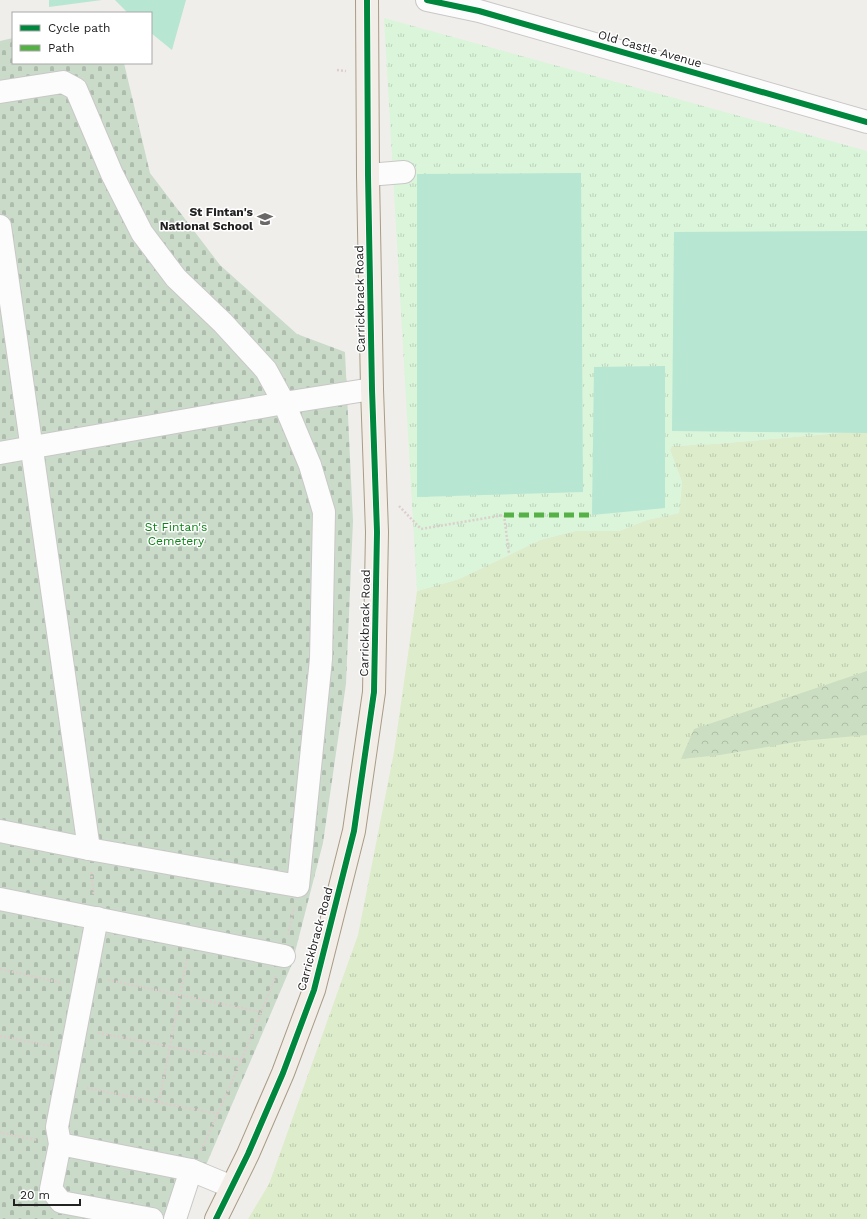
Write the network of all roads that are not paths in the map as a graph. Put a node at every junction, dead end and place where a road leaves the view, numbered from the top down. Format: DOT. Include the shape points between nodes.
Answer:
graph roads {
  1 [pos="367,0"];
  2 [pos="427,0"];
  3 [pos="0,92"];
  4 [pos="867,122"];
  5 [pos="404,172"];
  6 [pos="368,175"];
  7 [pos="0,226"];
  8 [pos="372,389"];
  9 [pos="284,403"];
  10 [pos="32,447"];
  11 [pos="0,453"];
  12 [pos="0,831"];
  13 [pos="89,849"];
  14 [pos="0,899"];
  15 [pos="97,918"];
  16 [pos="284,956"];
  17 [pos="60,1144"];
  18 [pos="191,1170"];
  19 [pos="232,1187"];
  20 [pos="152,1219"];
  21 [pos="175,1219"];
  22 [pos="216,1219"];
  1 -- 6 [label="main road, Carrickbrack Road"];
  2 -- 4 [label="street, Old Castle Avenue" via="479,11"];
  3 -- 9 [label="street" via="63,82 76,89 112,174 142,233 176,278 223,323 266,370"];
  5 -- 6 [label="street"];
  6 -- 8 [label="main road, Carrickbrack Road"];
  7 -- 10 [label="street"];
  8 -- 9 [label="street"];
  8 -- 19 [label="main road, Carrickbrack Road" via="377,532 374,692 354,831 314,990 283,1073"];
  9 -- 10 [label="street"];
  9 -- 13 [label="street" via="310,465 324,512 320,659 298,886"];
  10 -- 11 [label="street"];
  10 -- 13 [label="street"];
  12 -- 13 [label="street"];
  14 -- 15 [label="street"];
  15 -- 16 [label="street"];
  15 -- 17 [label="street" via="57,1127"];
  17 -- 18 [label="street"];
  17 -- 20 [label="street" via="51,1189 61,1202"];
  18 -- 19 [label="street"];
  18 -- 21 [label="street"];
  19 -- 22 [label="main road, Carrickbrack Road"];
}
